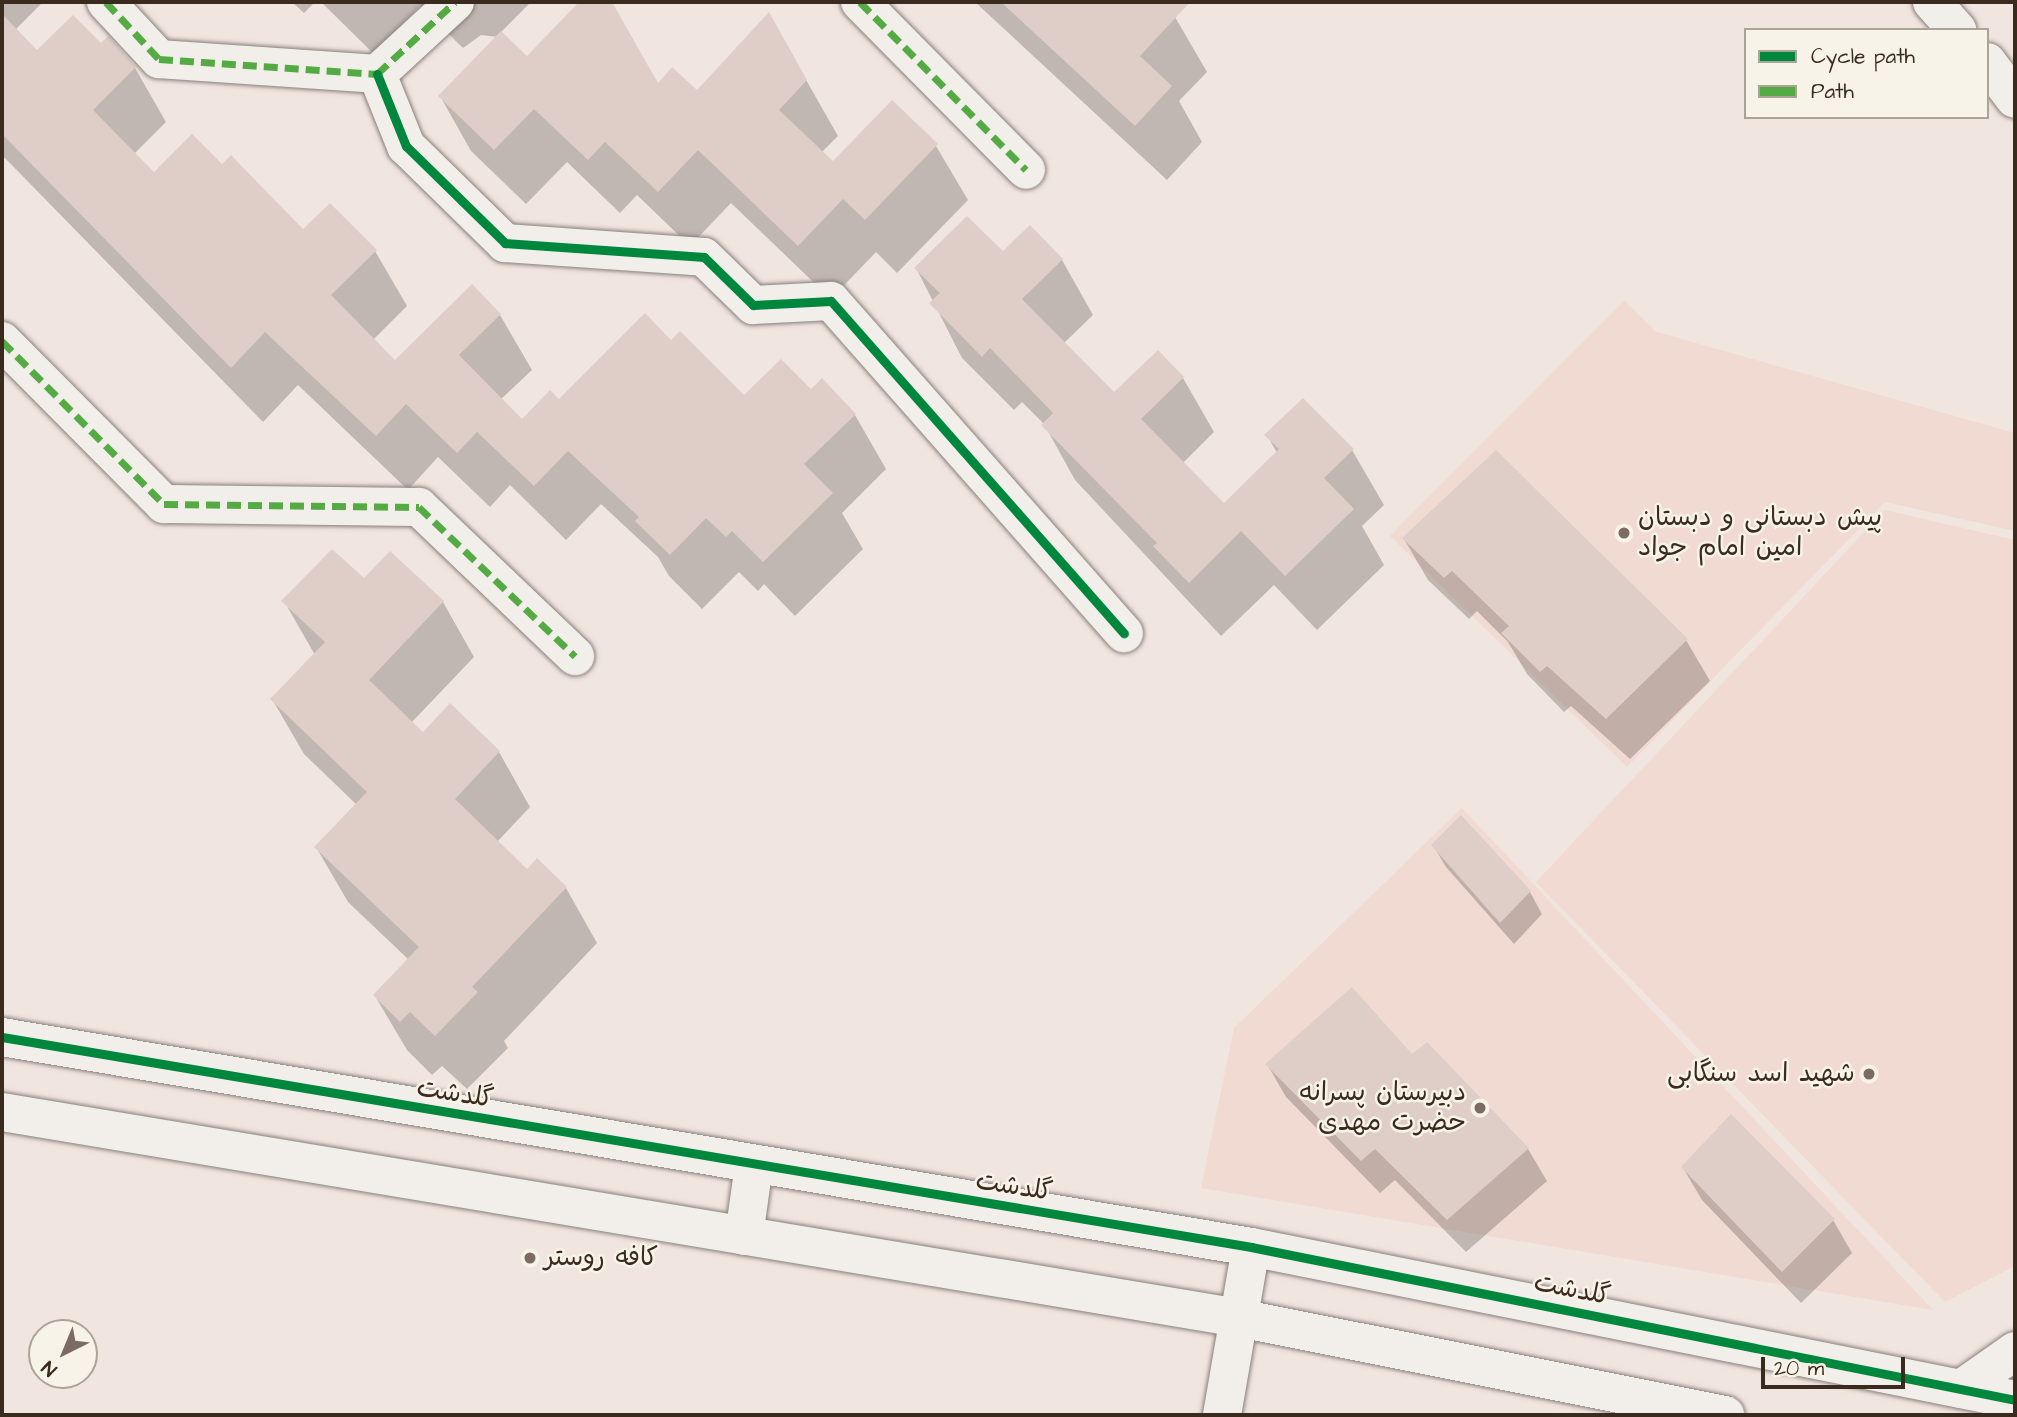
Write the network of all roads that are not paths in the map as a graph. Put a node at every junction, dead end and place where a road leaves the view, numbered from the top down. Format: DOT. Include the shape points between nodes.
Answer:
graph roads {
  1 [pos="106,2"];
  2 [pos="455,2"];
  3 [pos="860,2"];
  4 [pos="1931,2"];
  5 [pos="1955,28"];
  6 [pos="1989,65"];
  7 [pos="377,74"];
  8 [pos="2015,99"];
  9 [pos="1026,170"];
  10 [pos="2,341"];
  11 [pos="1124,632"];
  12 [pos="575,656"];
  13 [pos="2,1037"];
  14 [pos="2,1112"];
  15 [pos="754,1165"];
  16 [pos="744,1236"];
  17 [pos="1251,1247"];
  18 [pos="1239,1318"];
  19 [pos="2015,1351"];
  20 [pos="1961,1389"];
  21 [pos="2015,1400"];
  22 [pos="1222,1415"];
  23 [pos="1725,1415"];
  1 -- 7 [label="street" via="159,59"];
  2 -- 7 [label="street"];
  3 -- 9 [label="street"];
  4 -- 5 [label="street"];
  6 -- 8 [label="street"];
  7 -- 11 [label="street" via="406,146 505,243 704,257 753,305 831,301"];
  10 -- 12 [label="street" via="164,504 419,507"];
  13 -- 15 [label="street, گلدشت"];
  14 -- 16 [label="street"];
  15 -- 16 [label="street"];
  15 -- 17 [label="street, گلدشت"];
  16 -- 18 [label="street"];
  17 -- 18 [label="street"];
  17 -- 20 [label="street, گلدشت"];
  18 -- 22 [label="street"];
  18 -- 23 [label="street"];
  19 -- 20 [label="street"];
  20 -- 21 [label="street, گلدشت"];
}
